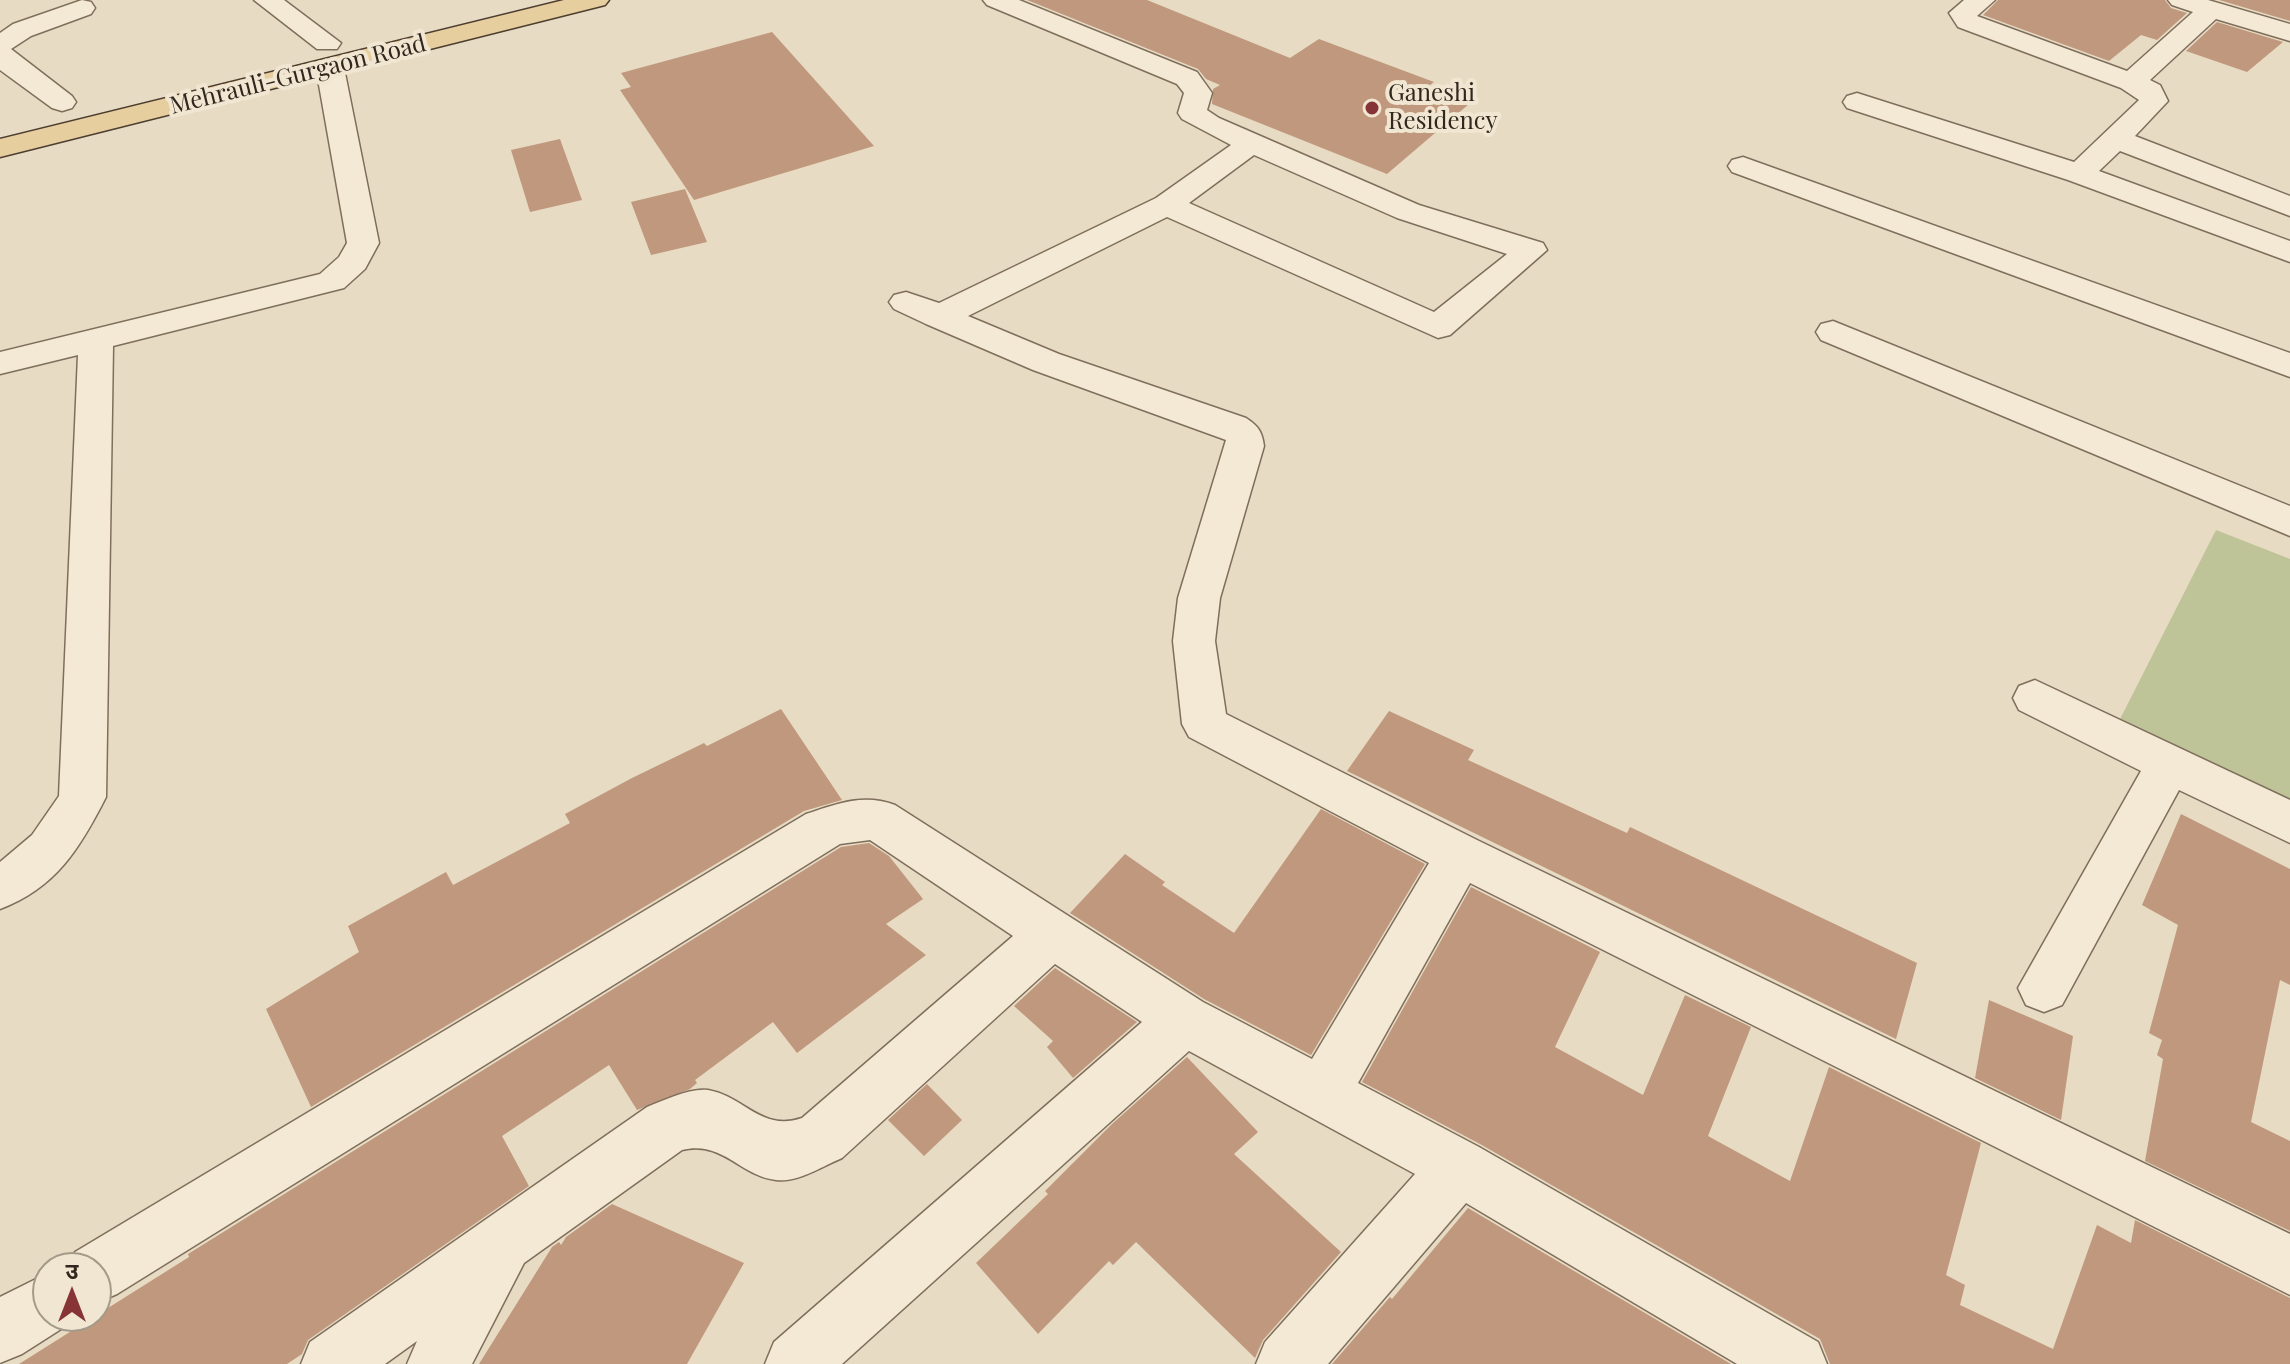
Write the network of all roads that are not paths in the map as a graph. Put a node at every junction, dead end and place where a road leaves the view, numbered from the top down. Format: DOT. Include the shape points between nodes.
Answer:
graph roads {
  1 [pos="267,0"];
  2 [pos="504,0"];
  3 [pos="596,0"];
  4 [pos="996,0"];
  5 [pos="1982,0"];
  6 [pos="2181,0"];
  7 [pos="82,8"];
  8 [pos="2212,9"];
  9 [pos="2290,33"];
  10 [pos="0,45"];
  11 [pos="0,53"];
  12 [pos="329,55"];
  13 [pos="203,70"];
  14 [pos="2131,82"];
  15 [pos="93,95"];
  16 [pos="62,102"];
  17 [pos="1857,102"];
  18 [pos="25,111"];
  19 [pos="2114,138"];
  20 [pos="1252,143"];
  21 [pos="0,148"];
  22 [pos="1743,166"];
  23 [pos="2079,174"];
  24 [pos="1167,205"];
  25 [pos="2290,207"];
  26 [pos="2290,252"];
  27 [pos="1833,332"];
  28 [pos="96,337"];
  29 [pos="0,363"];
  30 [pos="2290,366"];
  31 [pos="2290,522"];
  32 [pos="2035,698"];
  33 [pos="2169,764"];
  34 [pos="2290,823"];
  35 [pos="1460,855"];
  36 [pos="0,887"];
  37 [pos="1053,933"];
  38 [pos="2044,988"];
  39 [pos="1184,1020"];
  40 [pos="1322,1094"];
  41 [pos="1459,1167"];
  42 [pos="505,1242"];
  43 [pos="112,1263"];
  44 [pos="2290,1265"];
  45 [pos="32,1313"];
  46 [pos="0,1332"];
  47 [pos="332,1364"];
  48 [pos="438,1364"];
  49 [pos="796,1364"];
  50 [pos="1287,1364"];
  51 [pos="1796,1364"];
  1 -- 12 [label="street"];
  2 -- 12 [label="main road, Mehrauli-Gurgaon Road"];
  3 -- 12 [label="main road, Mehrauli-Gurgaon Road"];
  4 -- 20 [label="street" via="1187,78 1198,93 1195,117"];
  5 -- 14 [label="street" via="1962,13 1967,21"];
  6 -- 8 [label="street"];
  7 -- 10 [label="street" via="22,30"];
  8 -- 9 [label="street"];
  8 -- 14 [label="street"];
  11 -- 16 [label="street"];
  12 -- 13 [label="main road, Mehrauli-Gurgaon Road"];
  12 -- 21 [label="main road, Mehrauli-Gurgaon Road"];
  12 -- 28 [label="street" via="363,243 353,262 332,281"];
  14 -- 19 [label="street" via="2150,91 2154,101"];
  15 -- 16 [label="main road"];
  16 -- 18 [label="main road"];
  17 -- 23 [label="street"];
  19 -- 23 [label="street"];
  19 -- 25 [label="street"];
  20 -- 24 [label="street"];
  20 -- 24 [label="street" via="1391,203 1531,250 1438,327"];
  22 -- 30 [label="street"];
  23 -- 26 [label="street"];
  24 -- 35 [label="street" via="922,310 1244,434 1245,446 1199,598 1194,641 1205,724"];
  27 -- 31 [label="street"];
  28 -- 29 [label="street"];
  28 -- 36 [label="street" via="82,797 63,835 28,874"];
  32 -- 33 [label="street"];
  33 -- 34 [label="street"];
  33 -- 38 [label="street"];
  35 -- 40 [label="street"];
  35 -- 44 [label="street"];
  37 -- 39 [label="street"];
  37 -- 42 [label="street" via="822,1138 776,1152 708,1118 667,1127"];
  37 -- 43 [label="street" via="878,819 848,820 823,829"];
  39 -- 40 [label="street"];
  39 -- 49 [label="street"];
  40 -- 41 [label="street"];
  41 -- 50 [label="street"];
  41 -- 51 [label="street"];
  42 -- 47 [label="street"];
  42 -- 48 [label="street"];
  45 -- 46 [label="street"];
}
